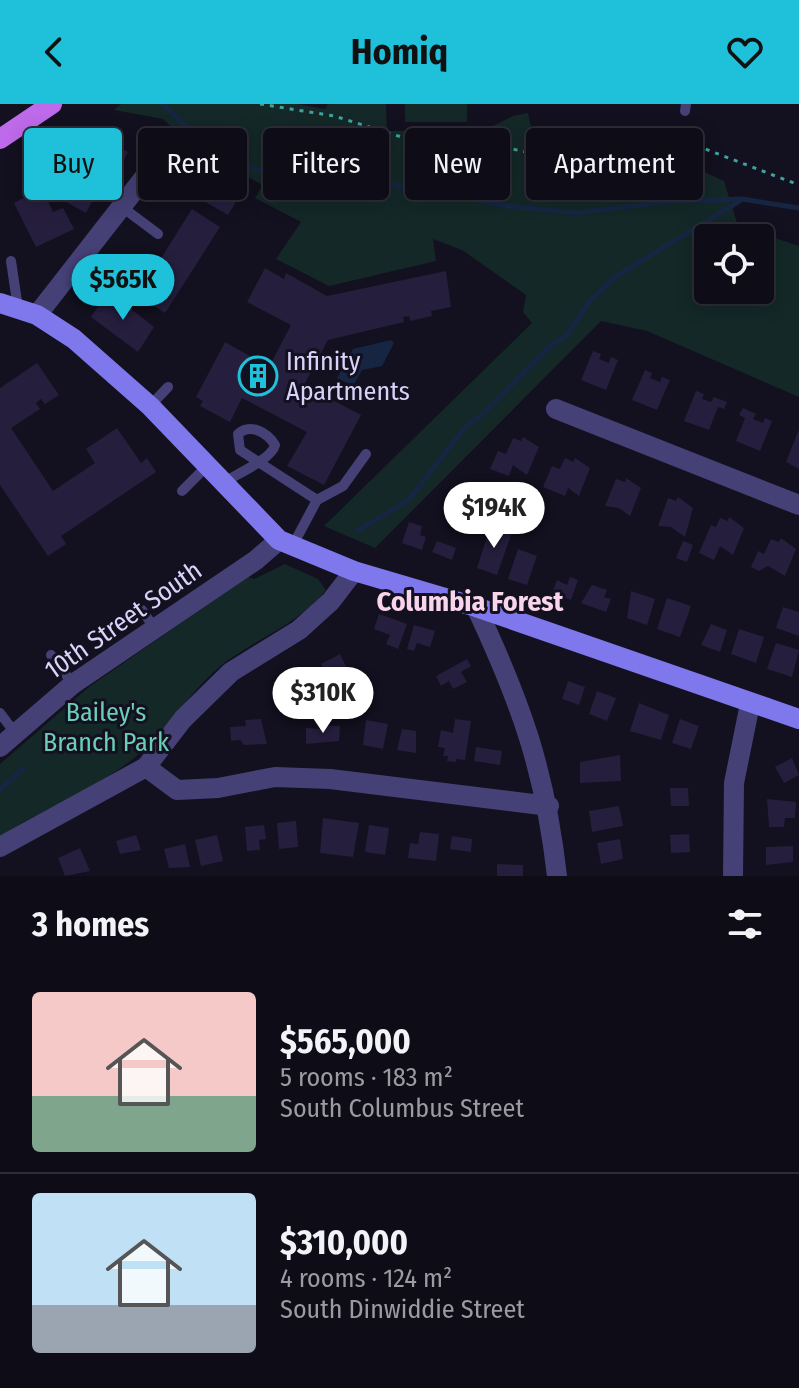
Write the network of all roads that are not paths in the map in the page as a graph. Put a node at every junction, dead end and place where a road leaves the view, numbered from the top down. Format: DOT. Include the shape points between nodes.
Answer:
graph roads {
  1 [pos="52,104"];
  2 [pos="0,139"];
  3 [pos="138,186"];
  4 [pos="122,207"];
  5 [pos="158,234"];
  6 [pos="11,261"];
  7 [pos="19,309"];
  8 [pos="168,387"];
  9 [pos="150,406"];
  10 [pos="556,409"];
  11 [pos="366,454"];
  12 [pos="207,466"];
  13 [pos="224,482"];
  14 [pos="182,491"];
  15 [pos="317,500"];
  16 [pos="799,505"];
  17 [pos="286,542"];
  18 [pos="354,571"];
  19 [pos="476,607"];
  20 [pos="142,610"];
  21 [pos="155,629"];
  22 [pos="51,655"];
  23 [pos="73,684"];
  24 [pos="750,704"];
  25 [pos="0,713"];
  26 [pos="799,719"];
  27 [pos="7,740"];
  28 [pos="146,767"];
  29 [pos="549,806"];
  30 [pos="0,847"];
  31 [pos="557,876"];
  32 [pos="733,876"];
  1 -- 2 [label="main road"];
  3 -- 4 [label="street"];
  4 -- 5 [label="lane"];
  4 -- 7 [label="street"];
  6 -- 7 [label="lane"];
  7 -- 9 [label="street" via="74,339"];
  8 -- 9 [label="lane"];
  9 -- 12 [label="street"];
  10 -- 16 [label="street"];
  11 -- 15 [label="lane" via="343,486"];
  12 -- 13 [label="street"];
  12 -- 14 [label="lane"];
  13 -- 15 [label="lane" via="258,461"];
  13 -- 17 [label="street"];
  15 -- 17 [label="lane"];
  17 -- 18 [label="street"];
  17 -- 21 [label="street, 10th Street South"];
  18 -- 19 [label="street"];
  18 -- 28 [label="street" via="299,630 231,672 183,719"];
  19 -- 24 [label="street"];
  19 -- 29 [label="street" via="525,719"];
  20 -- 21 [label="lane"];
  21 -- 23 [label="street, 10th Street South"];
  22 -- 23 [label="lane"];
  23 -- 27 [label="street, 10th Street South"];
  24 -- 26 [label="street"];
  24 -- 32 [label="street" via="734,783"];
  25 -- 27 [label="lane"];
  28 -- 29 [label="street" via="177,790 275,777 330,779"];
  28 -- 30 [label="street"];
  29 -- 31 [label="street"];
}
